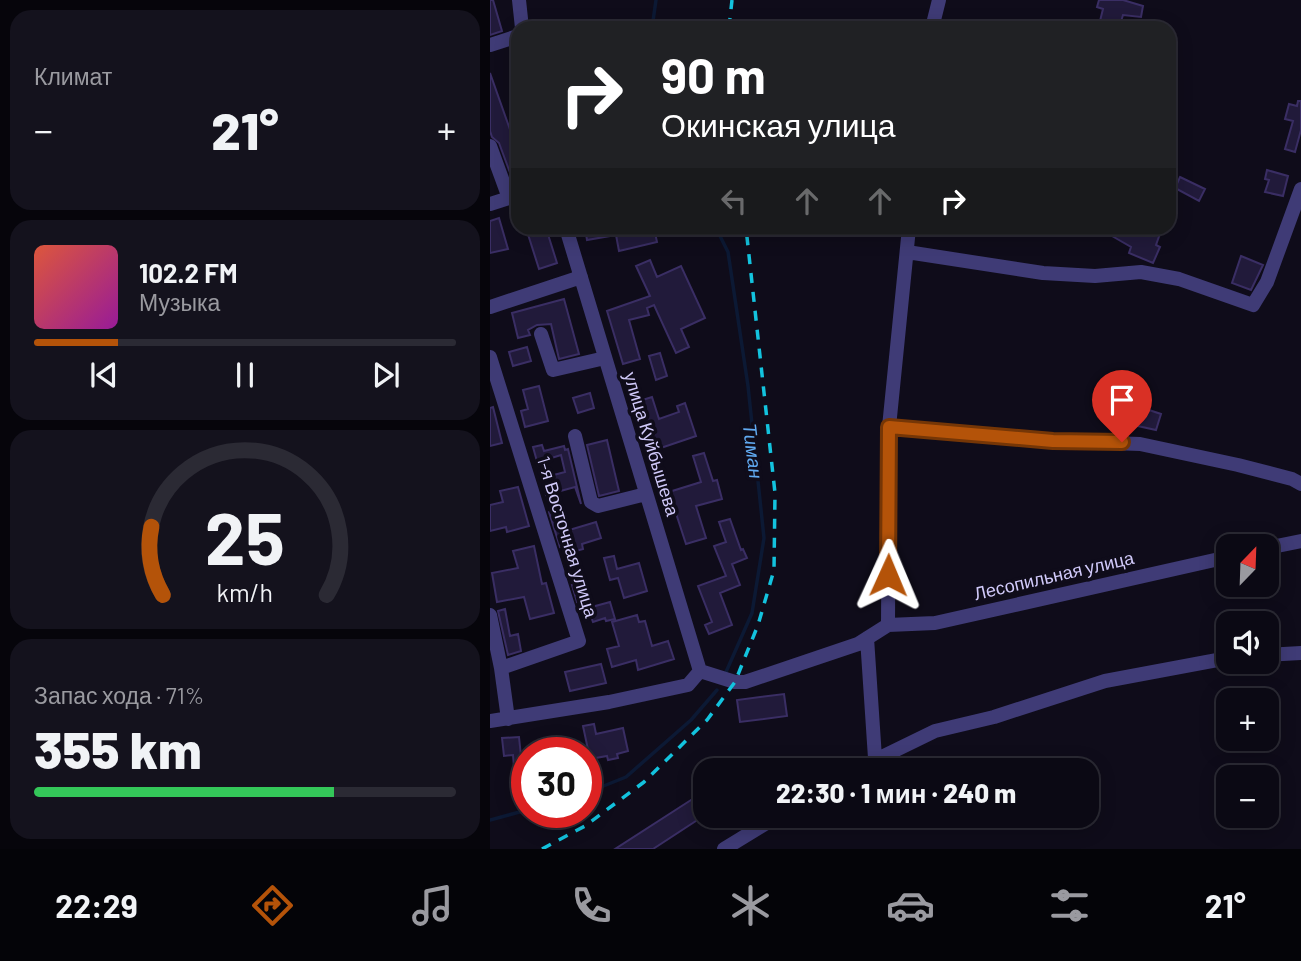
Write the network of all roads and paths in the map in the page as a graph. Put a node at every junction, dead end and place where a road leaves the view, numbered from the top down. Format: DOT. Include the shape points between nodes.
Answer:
graph roads {
  1 [pos="519,0"];
  2 [pos="939,0"];
  3 [pos="521,21"];
  4 [pos="934,21"];
  5 [pos="511,38"];
  6 [pos="490,45"];
  7 [pos="490,146"];
  8 [pos="1301,190"];
  9 [pos="511,193"];
  10 [pos="511,198"];
  11 [pos="490,204"];
  12 [pos="568,235"];
  13 [pos="908,235"];
  14 [pos="906,252"];
  15 [pos="581,277"];
  16 [pos="490,307"];
  17 [pos="541,334"];
  18 [pos="490,357"];
  19 [pos="605,358"];
  20 [pos="889,427"];
  21 [pos="575,436"];
  22 [pos="1301,484"];
  23 [pos="646,494"];
  24 [pos="1301,541"];
  25 [pos="1279,546"];
  26 [pos="1216,560"];
  27 [pos="490,615"];
  28 [pos="888,625"];
  29 [pos="867,638"];
  30 [pos="1301,653"];
  31 [pos="1279,654"];
  32 [pos="1216,660"];
  33 [pos="500,668"];
  34 [pos="699,671"];
  35 [pos="508,719"];
  36 [pos="490,722"];
  37 [pos="875,758"];
  38 [pos="758,828"];
  39 [pos="724,849"];
  1 -- 3 [label="street"];
  2 -- 4 [label="street"];
  5 -- 6 [label="street"];
  7 -- 9 [label="street"];
  8 -- 14 [label="street" via="1267,282 1253,305 1179,279 1141,272 1095,276 1043,273"];
  10 -- 11 [label="street"];
  12 -- 15 [label="street, улица Куйбышева"];
  13 -- 14 [label="street"];
  14 -- 20 [label="street"];
  15 -- 16 [label="street"];
  15 -- 19 [label="street, улица Куйбышева"];
  17 -- 19 [label="street" via="553,370"];
  18 -- 33 [label="street, 1-я Восточная улица" via="579,641"];
  19 -- 23 [label="street, улица Куйбышева"];
  20 -- 22 [label="street" via="1140,444"];
  20 -- 28 [label="street"];
  21 -- 23 [label="street" via="591,502 598,506"];
  23 -- 34 [label="street, улица Куйбышева"];
  24 -- 25 [label="street"];
  26 -- 28 [label="street, Лесопильная улица" via="935,623"];
  27 -- 33 [label="street"];
  28 -- 29 [label="street"];
  29 -- 34 [label="street" via="745,682"];
  29 -- 37 [label="street"];
  30 -- 31 [label="street"];
  32 -- 37 [label="street" via="1105,681 934,731"];
  33 -- 35 [label="street"];
  34 -- 35 [label="street" via="688,685"];
  35 -- 36 [label="street"];
  38 -- 39 [label="street"];
}
